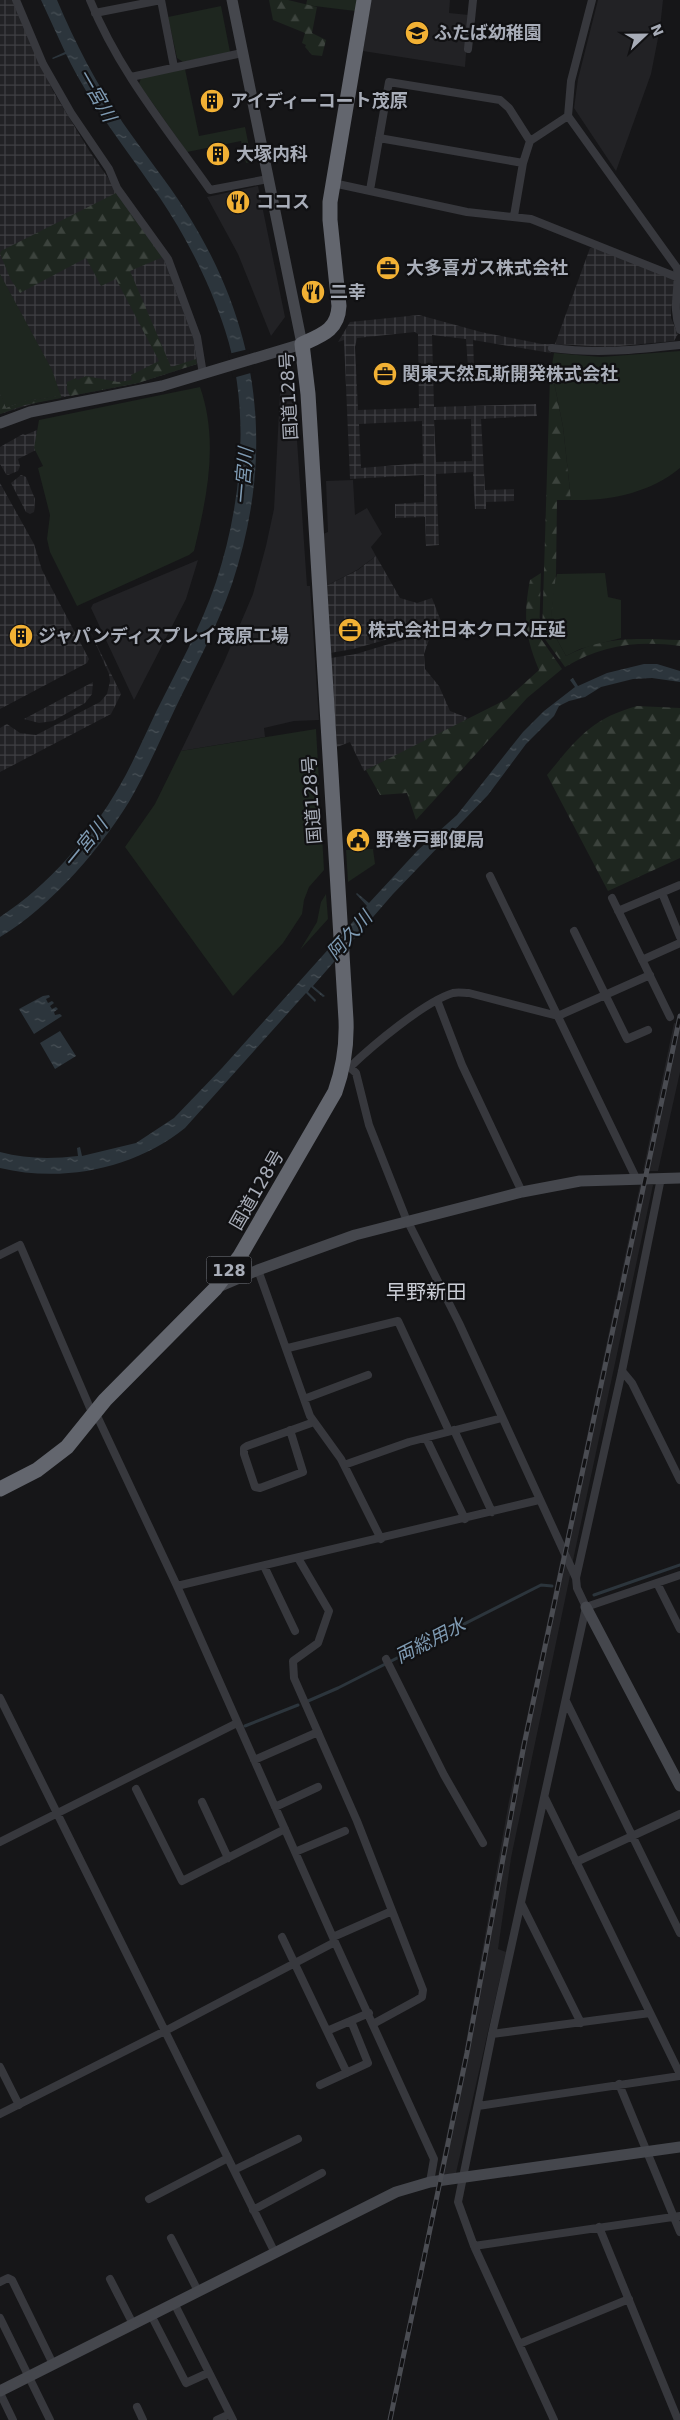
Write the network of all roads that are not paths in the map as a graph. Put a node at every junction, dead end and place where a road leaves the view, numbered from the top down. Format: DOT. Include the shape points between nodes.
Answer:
graph roads {
  1 [pos="16,0"];
  2 [pos="90,0"];
  3 [pos="161,0"];
  4 [pos="232,0"];
  5 [pos="364,0"];
  6 [pos="473,0"];
  7 [pos="592,0"];
  8 [pos="95,13"];
  9 [pos="468,49"];
  10 [pos="242,53"];
  11 [pos="174,68"];
  12 [pos="130,77"];
  13 [pos="568,116"];
  14 [pos="379,138"];
  15 [pos="530,141"];
  16 [pos="523,163"];
  17 [pos="268,179"];
  18 [pos="333,183"];
  19 [pos="370,190"];
  20 [pos="514,216"];
  21 [pos="680,277"];
  22 [pos="680,330"];
  23 [pos="302,344"];
  24 [pos="680,345"];
  25 [pos="552,348"];
  26 [pos="205,373"];
  27 [pos="0,423"];
  28 [pos="490,876"];
  29 [pos="680,885"];
  30 [pos="662,893"];
  31 [pos="612,898"];
  32 [pos="618,911"];
  33 [pos="574,931"];
  34 [pos="680,937"];
  35 [pos="680,943"];
  36 [pos="642,960"];
  37 [pos="650,975"];
  38 [pos="604,996"];
  39 [pos="436,1000"];
  40 [pos="558,1016"];
  41 [pos="670,1017"];
  42 [pos="648,1030"];
  43 [pos="347,1065"];
  44 [pos="636,1178"];
  45 [pos="661,1178"];
  46 [pos="680,1178"];
  47 [pos="522,1192"];
  48 [pos="408,1221"];
  49 [pos="0,1255"];
  50 [pos="258,1270"];
  51 [pos="215,1289"];
  52 [pos="288,1348"];
  53 [pos="622,1371"];
  54 [pos="368,1375"];
  55 [pos="304,1399"];
  56 [pos="94,1413"];
  57 [pos="502,1418"];
  58 [pos="314,1422"];
  59 [pos="290,1430"];
  60 [pos="452,1431"];
  61 [pos="426,1438"];
  62 [pos="344,1465"];
  63 [pos="680,1480"];
  64 [pos="0,1489"];
  65 [pos="539,1500"];
  66 [pos="492,1512"];
  67 [pos="465,1520"];
  68 [pos="381,1539"];
  69 [pos="298,1558"];
  70 [pos="264,1566"];
  71 [pos="680,1575"];
  72 [pos="576,1578"];
  73 [pos="657,1583"];
  74 [pos="178,1586"];
  75 [pos="586,1607"];
  76 [pos="680,1629"];
  77 [pos="295,1631"];
  78 [pos="388,1662"];
  79 [pos="0,1698"];
  80 [pos="566,1701"];
  81 [pos="237,1723"];
  82 [pos="318,1732"];
  83 [pos="254,1760"];
  84 [pos="680,1786"];
  85 [pos="318,1787"];
  86 [pos="136,1790"];
  87 [pos="545,1797"];
  88 [pos="202,1802"];
  89 [pos="275,1807"];
  90 [pos="58,1812"];
  91 [pos="680,1814"];
  92 [pos="285,1829"];
  93 [pos="345,1831"];
  94 [pos="632,1836"];
  95 [pos="0,1842"];
  96 [pos="483,1843"];
  97 [pos="296,1852"];
  98 [pos="228,1858"];
  99 [pos="576,1862"];
  100 [pos="521,1903"];
  101 [pos="392,1910"];
  102 [pos="680,1933"];
  103 [pos="282,1937"];
  104 [pos="334,1940"];
  105 [pos="295,1964"];
  106 [pos="650,2012"];
  107 [pos="369,2013"];
  108 [pos="351,2021"];
  109 [pos="581,2023"];
  110 [pos="374,2024"];
  111 [pos="327,2031"];
  112 [pos="165,2032"];
  113 [pos="492,2034"];
  114 [pos="0,2067"];
  115 [pos="347,2073"];
  116 [pos="680,2075"];
  117 [pos="619,2084"];
  118 [pos="320,2086"];
  119 [pos="19,2105"];
  120 [pos="478,2106"];
  121 [pos="0,2114"];
  122 [pos="298,2139"];
  123 [pos="680,2147"];
  124 [pos="647,2152"];
  125 [pos="228,2158"];
  126 [pos="234,2170"];
  127 [pos="322,2174"];
  128 [pos="461,2178"];
  129 [pos="430,2182"];
  130 [pos="149,2199"];
  131 [pos="253,2210"];
  132 [pos="677,2217"];
  133 [pos="600,2227"];
  134 [pos="680,2232"];
  135 [pos="171,2238"];
  136 [pos="474,2246"];
  137 [pos="275,2253"];
  138 [pos="110,2279"];
  139 [pos="0,2282"];
  140 [pos="198,2291"];
  141 [pos="629,2299"];
  142 [pos="174,2304"];
  143 [pos="151,2315"];
  144 [pos="0,2318"];
  145 [pos="133,2324"];
  146 [pos="519,2344"];
  147 [pos="53,2364"];
  148 [pos="208,2373"];
  149 [pos="28,2376"];
  150 [pos="0,2392"];
  151 [pos="137,2407"];
  152 [pos="232,2417"];
  153 [pos="13,2420"];
  154 [pos="50,2420"];
  155 [pos="143,2420"];
  156 [pos="217,2420"];
  157 [pos="554,2420"];
  158 [pos="678,2420"];
  1 -- 26 [label="street" via="42,64 109,169 117,188 168,259 198,337"];
  2 -- 8 [label="street"];
  3 -- 8 [label="street"];
  3 -- 11 [label="street"];
  4 -- 10 [label="street"];
  5 -- 18 [label="highway, 国道128号"];
  6 -- 9 [label="street"];
  7 -- 13 [label="street" via="571,81"];
  8 -- 12 [label="street"];
  10 -- 11 [label="street"];
  10 -- 17 [label="street"];
  11 -- 12 [label="street"];
  12 -- 17 [label="street" via="210,190"];
  13 -- 15 [label="street"];
  13 -- 21 [label="street" via="677,268"];
  14 -- 15 [label="street" via="389,82 500,100 509,108"];
  14 -- 16 [label="street"];
  14 -- 19 [label="street"];
  15 -- 16 [label="street"];
  16 -- 20 [label="street"];
  17 -- 23 [label="street"];
  18 -- 19 [label="street"];
  18 -- 23 [label="highway, 国道128号" via="330,220 338,318 327,332"];
  19 -- 20 [label="street" via="467,212"];
  20 -- 21 [label="street" via="568,232"];
  21 -- 22 [label="street" via="675,314"];
  23 -- 26 [label="street"];
  23 -- 43 [label="highway, 国道128号 / 128" via="308,394"];
  24 -- 25 [label="street" via="618,352"];
  26 -- 27 [label="street" via="162,386 30,412"];
  28 -- 40 [label="street"];
  29 -- 30 [label="street"];
  30 -- 32 [label="street"];
  30 -- 34 [label="street"];
  31 -- 32 [label="street"];
  32 -- 36 [label="street"];
  33 -- 38 [label="street"];
  35 -- 36 [label="street"];
  36 -- 37 [label="street"];
  37 -- 38 [label="street"];
  37 -- 41 [label="street"];
  38 -- 40 [label="street"];
  38 -- 42 [label="street" via="627,1039"];
  39 -- 40 [label="street" via="455,993 469,993"];
  39 -- 43 [label="street"];
  39 -- 47 [label="street"];
  40 -- 44 [label="street"];
  43 -- 48 [label="street" via="356,1073 369,1125"];
  43 -- 51 [label="highway, 国道128号 / 128" via="335,1092 240,1256"];
  44 -- 45 [label="street"];
  44 -- 47 [label="street" via="580,1182"];
  45 -- 46 [label="street"];
  45 -- 53 [label="street"];
  47 -- 48 [label="street"];
  48 -- 50 [label="street" via="355,1234"];
  48 -- 57 [label="street"];
  49 -- 56 [label="street" via="20,1246"];
  50 -- 51 [label="street"];
  50 -- 52 [label="street"];
  51 -- 56 [label="highway, 国道128号 / 128"];
  52 -- 55 [label="street"];
  52 -- 60 [label="street" via="398,1321"];
  53 -- 63 [label="street" via="632,1383"];
  53 -- 72 [label="street"];
  54 -- 55 [label="street"];
  55 -- 58 [label="street"];
  56 -- 64 [label="highway, 国道128号 / 128" via="73,1441 54,1458"];
  56 -- 74 [label="street"];
  57 -- 60 [label="street"];
  57 -- 65 [label="street"];
  58 -- 59 [label="street"];
  58 -- 62 [label="street"];
  59 -- 59 [label="street" via="244,1448 255,1487 303,1472"];
  60 -- 61 [label="street"];
  60 -- 66 [label="street"];
  61 -- 62 [label="street"];
  61 -- 67 [label="street"];
  62 -- 68 [label="street"];
  65 -- 66 [label="street"];
  65 -- 72 [label="street"];
  66 -- 67 [label="street"];
  67 -- 68 [label="street"];
  68 -- 69 [label="street"];
  69 -- 70 [label="street"];
  69 -- 82 [label="street" via="330,1611 318,1643 293,1661 294,1678"];
  70 -- 74 [label="street"];
  70 -- 77 [label="street"];
  71 -- 73 [label="street"];
  72 -- 75 [label="street"];
  73 -- 75 [label="street"];
  73 -- 76 [label="street"];
  74 -- 81 [label="street"];
  75 -- 80 [label="street"];
  75 -- 84 [label="street"];
  78 -- 96 [label="street" via="444,1775"];
  79 -- 90 [label="street"];
  80 -- 87 [label="street"];
  80 -- 94 [label="street"];
  81 -- 83 [label="street"];
  81 -- 90 [label="street"];
  82 -- 83 [label="street"];
  82 -- 101 [label="street"];
  83 -- 89 [label="street"];
  85 -- 89 [label="street"];
  86 -- 98 [label="street" via="182,1881"];
  87 -- 99 [label="street"];
  87 -- 100 [label="street"];
  88 -- 98 [label="street"];
  89 -- 92 [label="street"];
  90 -- 95 [label="street"];
  90 -- 112 [label="street"];
  91 -- 94 [label="street"];
  92 -- 97 [label="street"];
  92 -- 98 [label="street"];
  93 -- 97 [label="street"];
  94 -- 99 [label="street"];
  94 -- 102 [label="street"];
  97 -- 104 [label="street"];
  99 -- 106 [label="street"];
  100 -- 109 [label="street"];
  100 -- 113 [label="street"];
  101 -- 104 [label="street"];
  101 -- 110 [label="street" via="423,1990 422,1997"];
  103 -- 105 [label="street"];
  104 -- 105 [label="street"];
  104 -- 107 [label="street"];
  105 -- 111 [label="street"];
  105 -- 112 [label="street"];
  106 -- 109 [label="street"];
  106 -- 116 [label="street"];
  107 -- 108 [label="street"];
  107 -- 110 [label="street"];
  108 -- 111 [label="street"];
  108 -- 115 [label="street" via="368,2063"];
  109 -- 113 [label="street"];
  110 -- 129 [label="street" via="434,2159"];
  111 -- 115 [label="street"];
  112 -- 119 [label="street"];
  112 -- 125 [label="street"];
  113 -- 120 [label="street"];
  114 -- 119 [label="street"];
  115 -- 118 [label="street"];
  116 -- 117 [label="street"];
  117 -- 120 [label="street"];
  117 -- 124 [label="street"];
  119 -- 121 [label="street"];
  120 -- 128 [label="street"];
  122 -- 126 [label="street"];
  123 -- 124 [label="street"];
  124 -- 128 [label="street"];
  124 -- 132 [label="street"];
  125 -- 126 [label="street"];
  125 -- 130 [label="street"];
  126 -- 131 [label="street"];
  127 -- 131 [label="street"];
  128 -- 129 [label="street"];
  128 -- 136 [label="street" via="458,2202"];
  129 -- 137 [label="street" via="396,2192"];
  131 -- 137 [label="street"];
  132 -- 133 [label="street"];
  132 -- 134 [label="street"];
  133 -- 136 [label="street"];
  133 -- 141 [label="street"];
  135 -- 140 [label="street"];
  136 -- 146 [label="street"];
  137 -- 140 [label="street"];
  138 -- 145 [label="street"];
  139 -- 147 [label="street" via="8,2278 12,2280"];
  140 -- 142 [label="street"];
  141 -- 146 [label="street"];
  141 -- 158 [label="street"];
  142 -- 143 [label="street"];
  142 -- 148 [label="street"];
  143 -- 145 [label="street"];
  143 -- 148 [label="street" via="186,2383"];
  144 -- 149 [label="street"];
  145 -- 147 [label="street"];
  146 -- 157 [label="street"];
  147 -- 149 [label="street"];
  148 -- 152 [label="street"];
  149 -- 150 [label="street"];
  149 -- 154 [label="street"];
  150 -- 153 [label="street"];
  151 -- 155 [label="street"];
  152 -- 156 [label="street"];
}
